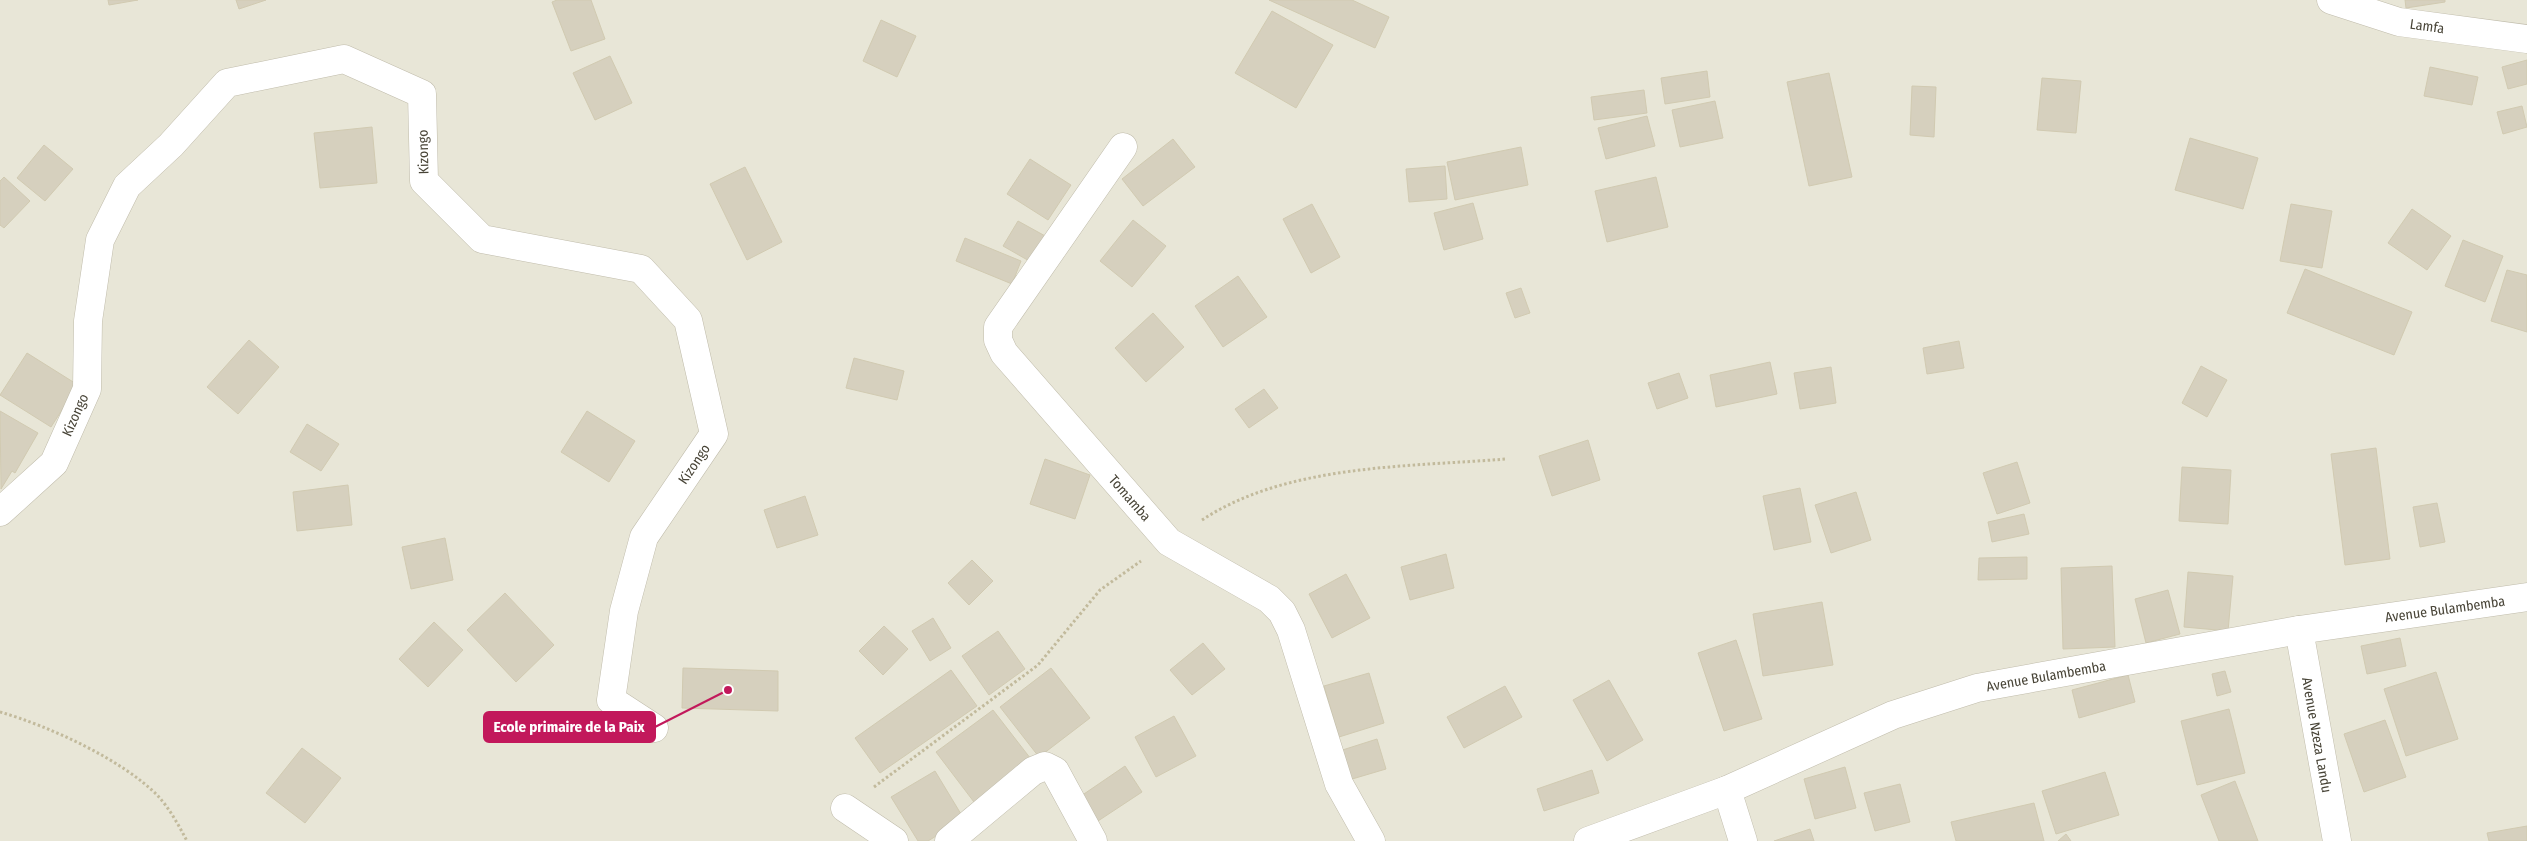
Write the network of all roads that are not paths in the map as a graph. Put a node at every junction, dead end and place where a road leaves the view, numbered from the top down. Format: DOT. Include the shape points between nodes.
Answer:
graph roads {
  1 [pos="2331,0"];
  2 [pos="2527,39"];
  3 [pos="1123,147"];
  4 [pos="0,512"];
  5 [pos="2527,597"];
  6 [pos="2299,630"];
  7 [pos="654,728"];
  8 [pos="1727,790"];
  9 [pos="845,808"];
  10 [pos="894,841"];
  11 [pos="949,841"];
  12 [pos="1093,841"];
  13 [pos="1371,841"];
  14 [pos="1588,841"];
  15 [pos="1743,841"];
  16 [pos="2337,841"];
  1 -- 2 [label="street, Lamfa" via="2399,22"];
  3 -- 13 [label="street, Tomamba" via="998,326 998,340 1004,353 1169,542 1269,599 1282,612 1291,630 1339,784"];
  4 -- 7 [label="street, Kizongo" via="54,463 87,389 88,321 100,240 127,186 171,145 227,83 344,59 422,94 424,181 482,239 640,269 688,320 714,434 644,537 624,611 611,700"];
  5 -- 6 [label="street, Avenue Bulambemba"];
  6 -- 8 [label="street, Avenue Bulambemba" via="1977,688 1893,715"];
  6 -- 16 [label="street, Avenue Nzeza Landu"];
  8 -- 14 [label="street, Avenue Bulambemba"];
  8 -- 15 [label="street"];
  9 -- 10 [label="street"];
  11 -- 12 [label="street" via="1033,771 1045,766 1054,771"];
}
